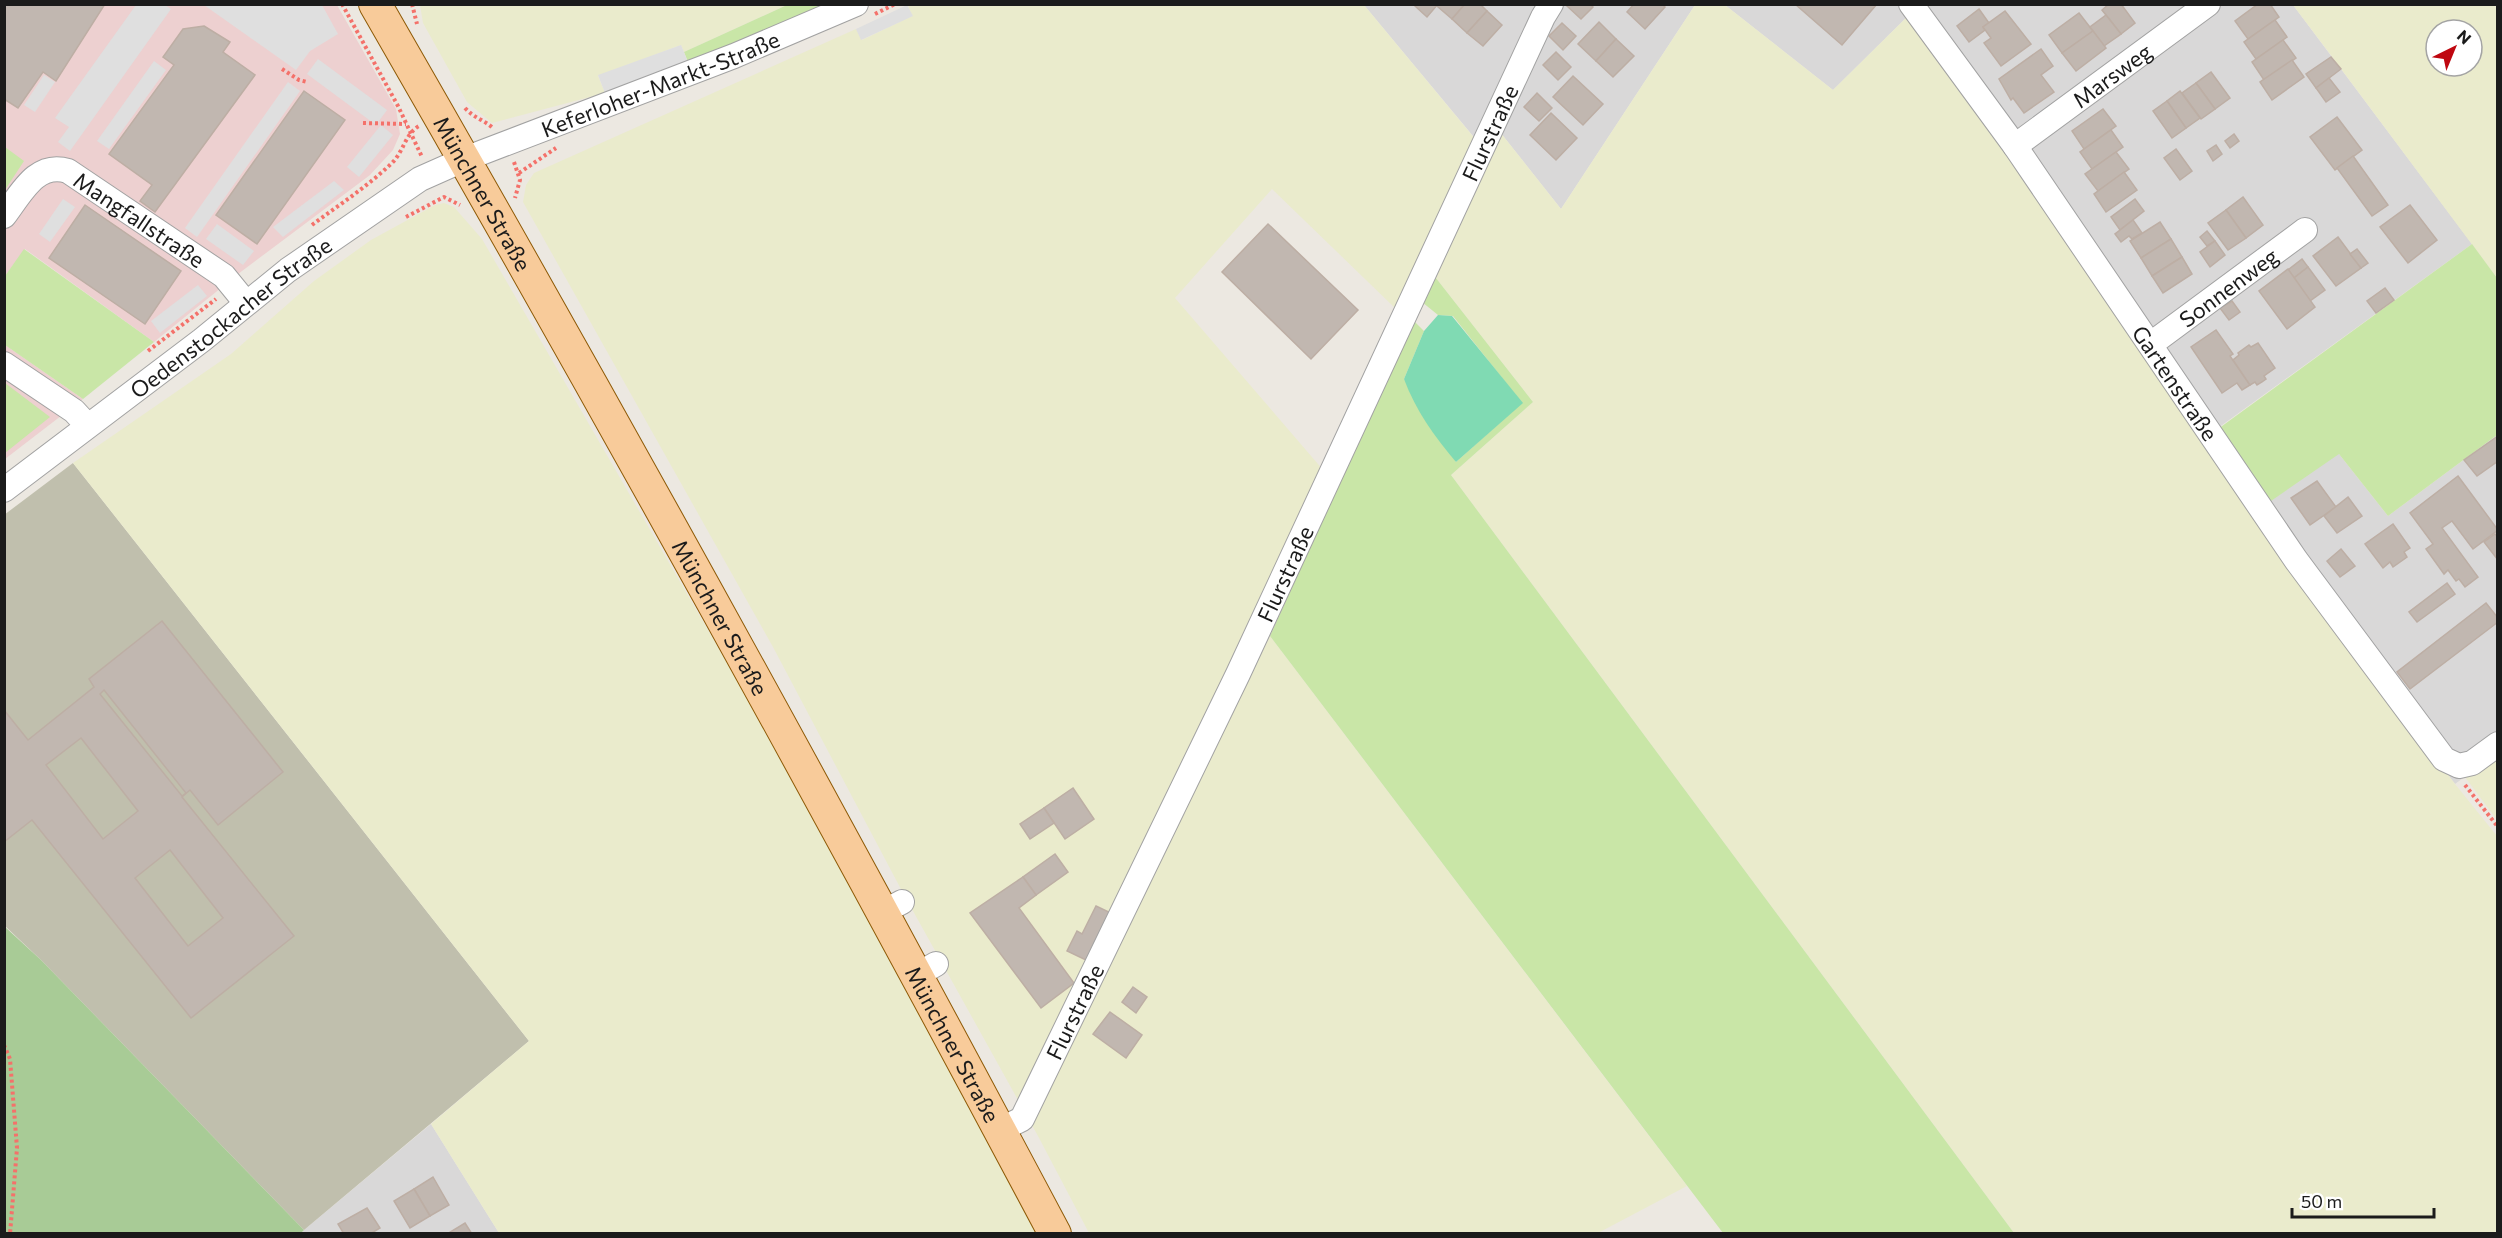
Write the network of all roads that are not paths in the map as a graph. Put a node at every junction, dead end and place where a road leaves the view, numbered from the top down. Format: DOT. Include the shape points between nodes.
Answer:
graph roads {
  1 [pos="375,4"];
  2 [pos="856,4"];
  3 [pos="1911,4"];
  4 [pos="2208,4"];
  5 [pos="1541,9"];
  6 [pos="2015,146"];
  7 [pos="465,159"];
  8 [pos="4,216"];
  9 [pos="2305,230"];
  10 [pos="246,303"];
  11 [pos="2151,344"];
  12 [pos="4,364"];
  13 [pos="87,425"];
  14 [pos="4,490"];
  15 [pos="2498,744"];
  16 [pos="1000,1130"];
  17 [pos="1055,1233"];
  1 -- 7 [label="main road, Münchner Straße"];
  2 -- 7 [label="street, Keferloher-Markt-Straße" via="734,56"];
  3 -- 6 [label="street, Gartenstraße"];
  4 -- 6 [label="street, Marsweg"];
  5 -- 16 [label="street, Flurstraße" via="1238,674 1022,1119"];
  6 -- 11 [label="street, Gartenstraße"];
  7 -- 10 [label="street, Oedenstockacher Straße" via="395,195"];
  7 -- 16 [label="main road, Münchner Straße" via="504,205 892,907 926,970"];
  8 -- 10 [label="street, Mangfallstraße" via="31,180 57,167 224,276"];
  9 -- 11 [label="street, Sonnenweg"];
  10 -- 13 [label="street, Oedenstockacher Straße"];
  11 -- 15 [label="street, Gartenstraße" via="2296,560 2444,759 2459,766 2472,763"];
  12 -- 13 [label="street" via="74,411"];
  13 -- 14 [label="street, Oedenstockacher Straße"];
  16 -- 17 [label="main road, Münchner Straße"];
}
